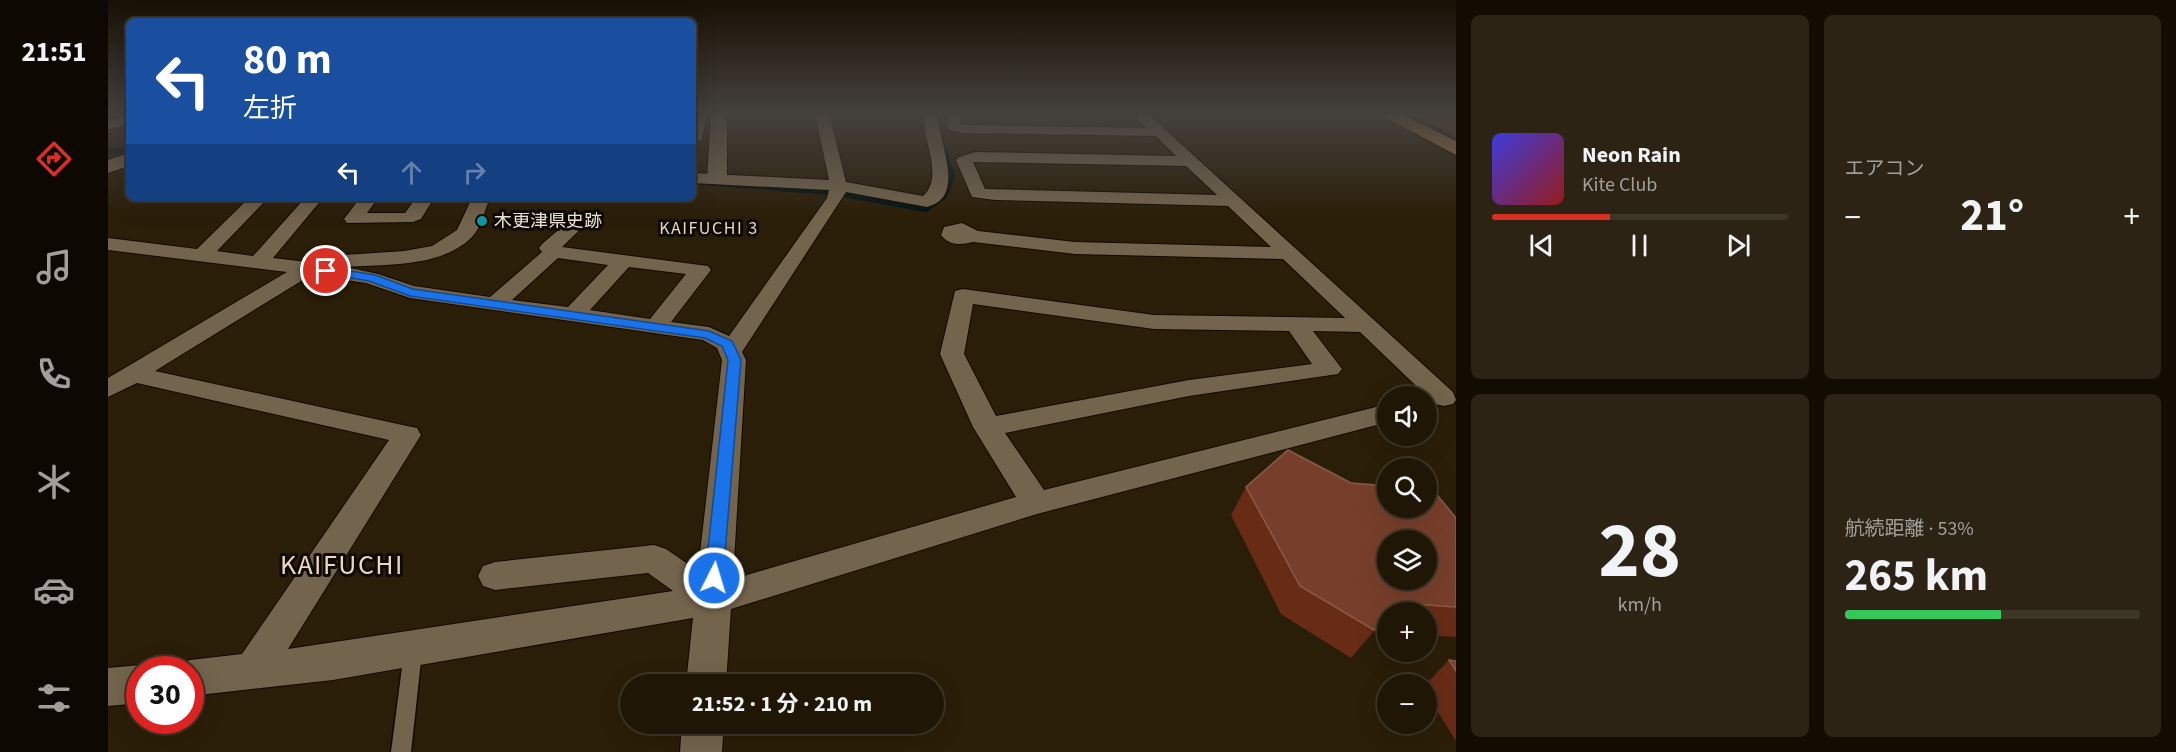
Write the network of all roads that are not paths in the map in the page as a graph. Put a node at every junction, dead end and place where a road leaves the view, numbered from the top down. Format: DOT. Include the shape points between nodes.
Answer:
graph roads {
  1 [pos="718,148"];
  2 [pos="830,148"];
  3 [pos="935,148"];
  4 [pos="1177,148"];
  5 [pos="126,160"];
  6 [pos="1192,162"];
  7 [pos="108,167"];
  8 [pos="696,178"];
  9 [pos="717,180"];
  10 [pos="839,186"];
  11 [pos="257,201"];
  12 [pos="311,201"];
  13 [pos="367,201"];
  14 [pos="423,201"];
  15 [pos="480,201"];
  16 [pos="1233,201"];
  17 [pos="583,218"];
  18 [pos="972,236"];
  19 [pos="108,244"];
  20 [pos="554,252"];
  21 [pos="1289,253"];
  22 [pos="202,255"];
  23 [pos="624,260"];
  24 [pos="258,264"];
  25 [pos="307,269"];
  26 [pos="493,305"];
  27 [pos="573,316"];
  28 [pos="1296,324"];
  29 [pos="1365,325"];
  30 [pos="655,327"];
  31 [pos="730,352"];
  32 [pos="116,383"];
  33 [pos="1442,399"];
  34 [pos="1377,416"];
  35 [pos="987,427"];
  36 [pos="1036,503"];
  37 [pos="495,576"];
  38 [pos="712,600"];
  39 [pos="413,649"];
  40 [pos="253,671"];
  41 [pos="707,674"];
  42 [pos="204,676"];
  43 [pos="126,685"];
  44 [pos="108,687"];
  45 [pos="702,734"];
  46 [pos="401,752"];
  47 [pos="701,752"];
  1 -- 9 [label="street"];
  2 -- 10 [label="street"];
  3 -- 10 [label="street" via="943,176 936,196 927,202"];
  4 -- 6 [label="street"];
  5 -- 7 [label="street"];
  6 -- 16 [label="street"];
  6 -- 16 [label="street" via="975,157 964,160 978,193"];
  8 -- 9 [label="street"];
  9 -- 10 [label="street"];
  10 -- 31 [label="street" via="836,198"];
  11 -- 22 [label="street"];
  12 -- 24 [label="street"];
  13 -- 14 [label="street" via="352,219 407,218 415,215"];
  15 -- 25 [label="street" via="465,233 438,251 329,262"];
  16 -- 21 [label="street"];
  17 -- 20 [label="street" via="557,238 549,248"];
  18 -- 21 [label="street" via="1075,248"];
  19 -- 22 [label="street"];
  20 -- 23 [label="street"];
  20 -- 26 [label="street"];
  21 -- 29 [label="street"];
  22 -- 24 [label="street"];
  23 -- 27 [label="street"];
  23 -- 30 [label="street" via="701,270"];
  24 -- 25 [label="street"];
  25 -- 26 [label="street" via="354,274 410,292"];
  25 -- 32 [label="street"];
  26 -- 27 [label="street"];
  27 -- 30 [label="street"];
  28 -- 29 [label="street"];
  28 -- 35 [label="street" via="1329,369 1189,388"];
  28 -- 35 [label="street" via="1154,322 963,296 952,354"];
  29 -- 33 [label="street"];
  30 -- 31 [label="street" via="709,334 727,344"];
  31 -- 38 [label="street" via="734,360"];
  32 -- 40 [label="street" via="407,435"];
  34 -- 36 [label="street"];
  35 -- 36 [label="street"];
  36 -- 38 [label="street"];
  37 -- 38 [label="street" via="654,559"];
  38 -- 39 [label="street"];
  38 -- 41 [label="street"];
  39 -- 40 [label="street"];
  39 -- 46 [label="lane"];
  40 -- 42 [label="street"];
  43 -- 44 [label="street"];
  45 -- 47 [label="street"];
}
